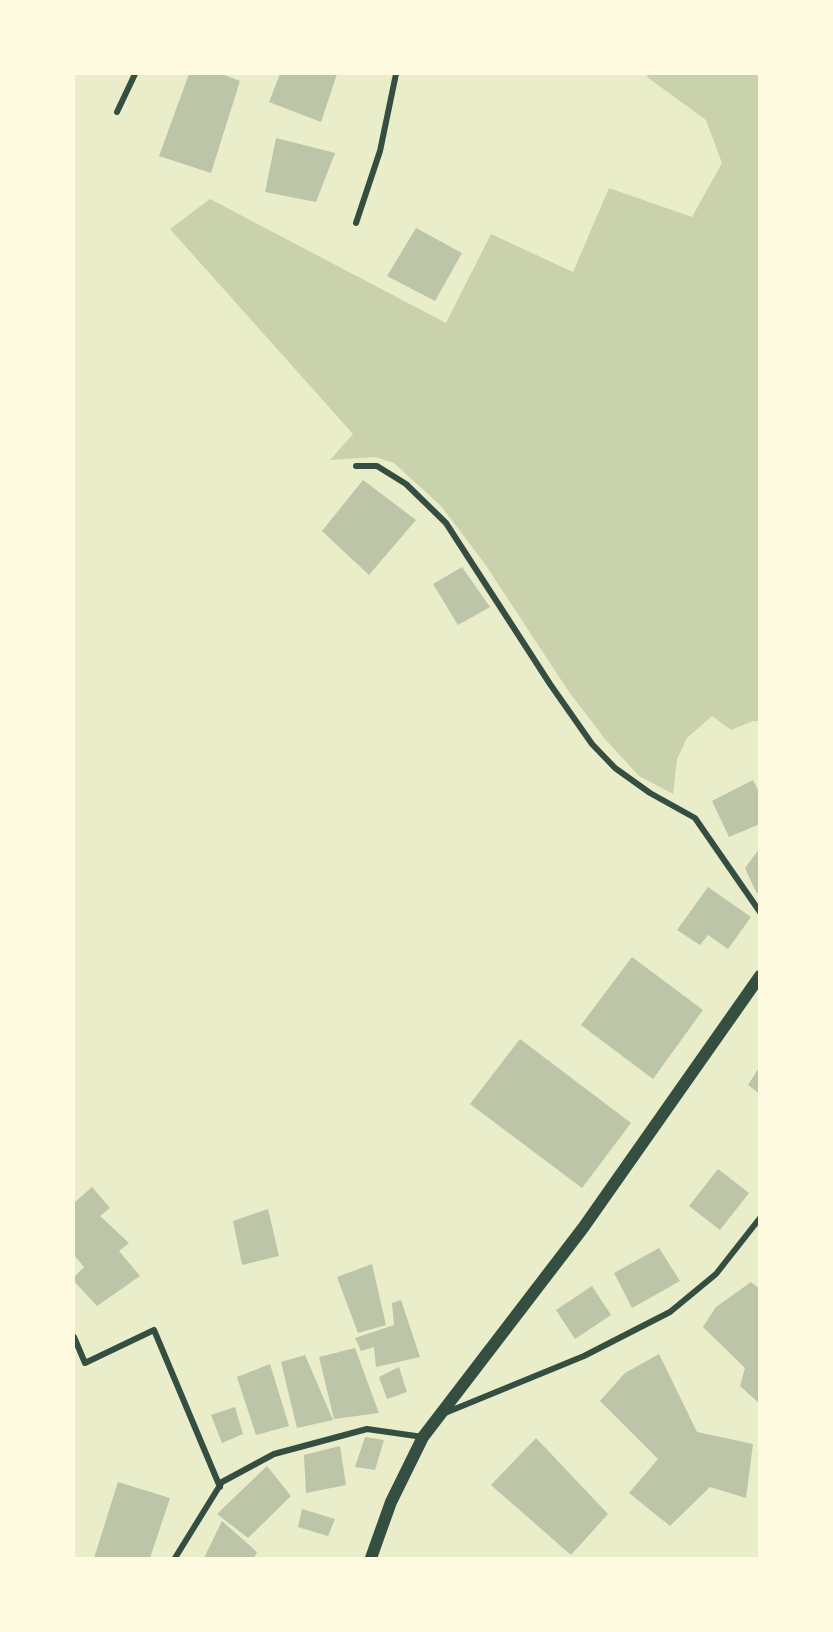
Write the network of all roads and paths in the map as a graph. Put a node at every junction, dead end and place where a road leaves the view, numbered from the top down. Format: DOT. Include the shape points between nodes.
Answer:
graph roads {
  1 [pos="135,74"];
  2 [pos="396,74"];
  3 [pos="117,112"];
  4 [pos="356,224"];
  5 [pos="356,466"];
  6 [pos="759,912"];
  7 [pos="759,976"];
  8 [pos="759,1218"];
  9 [pos="74,1337"];
  10 [pos="438,1416"];
  11 [pos="423,1437"];
  12 [pos="220,1487"];
  13 [pos="175,1558"];
  14 [pos="371,1558"];
  1 -- 3 [label="street"];
  2 -- 4 [label="street" via="380,151"];
  5 -- 6 [label="street" via="377,466 406,484 446,523 592,744 615,768 695,818"];
  7 -- 10 [label="main road" via="583,1228"];
  8 -- 10 [label="street" via="716,1274 670,1312 584,1356"];
  9 -- 12 [label="street" via="85,1363 154,1330"];
  10 -- 11 [label="main road"];
  11 -- 12 [label="street" via="367,1429 274,1454 222,1482"];
  11 -- 14 [label="main road" via="391,1502"];
  12 -- 13 [label="street"];
}
